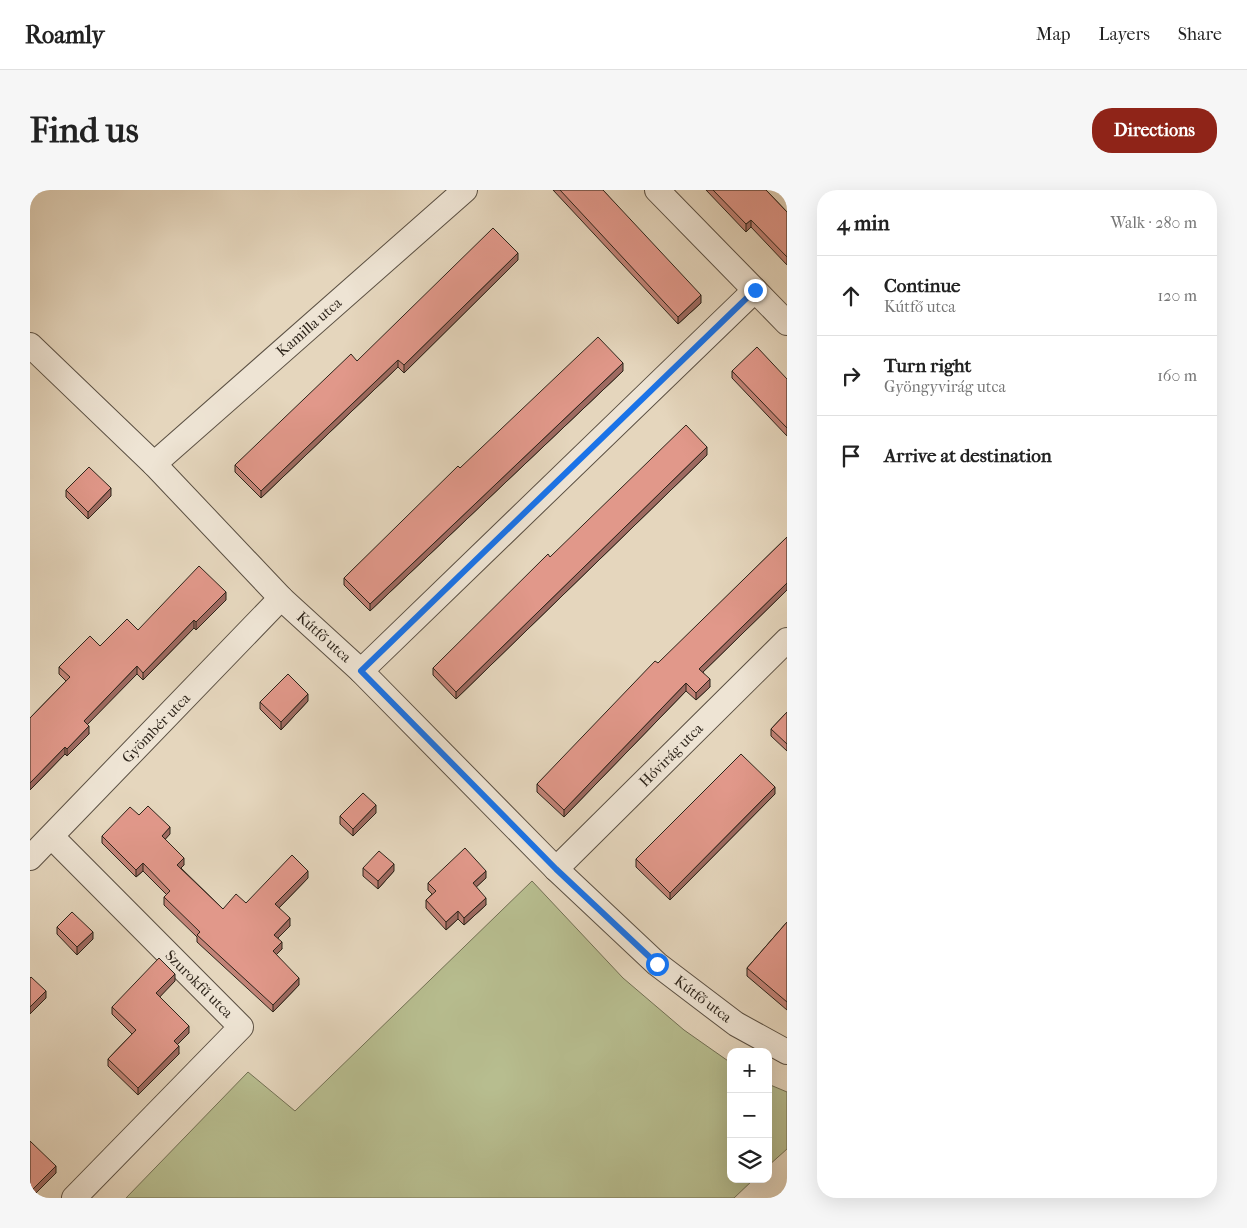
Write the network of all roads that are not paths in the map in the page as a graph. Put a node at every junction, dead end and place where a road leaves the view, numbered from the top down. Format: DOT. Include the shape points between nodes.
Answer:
graph roads {
  1 [pos="464,190"];
  2 [pos="657,190"];
  3 [pos="755,290"];
  4 [pos="787,323"];
  5 [pos="30,345"];
  6 [pos="154,464"];
  7 [pos="281,598"];
  8 [pos="787,640"];
  9 [pos="361,671"];
  10 [pos="52,837"];
  11 [pos="30,858"];
  12 [pos="556,869"];
  13 [pos="787,1052"];
  14 [pos="74,1198"];
  1 -- 6 [label="street, Kamilla utca"];
  2 -- 3 [label="street"];
  3 -- 4 [label="street"];
  3 -- 9 [label="street"];
  5 -- 6 [label="street, Kútfő utca"];
  6 -- 7 [label="street, Kútfő utca"];
  7 -- 9 [label="street, Kútfő utca"];
  7 -- 10 [label="street, Gyömbér utca"];
  8 -- 12 [label="street, Hóvirág utca"];
  9 -- 12 [label="street, Kútfő utca"];
  10 -- 11 [label="street, Gyömbér utca"];
  10 -- 14 [label="street, Szurokfű utca" via="241,1027"];
  12 -- 13 [label="street, Kútfő utca" via="657,964 736,1024"];
}
